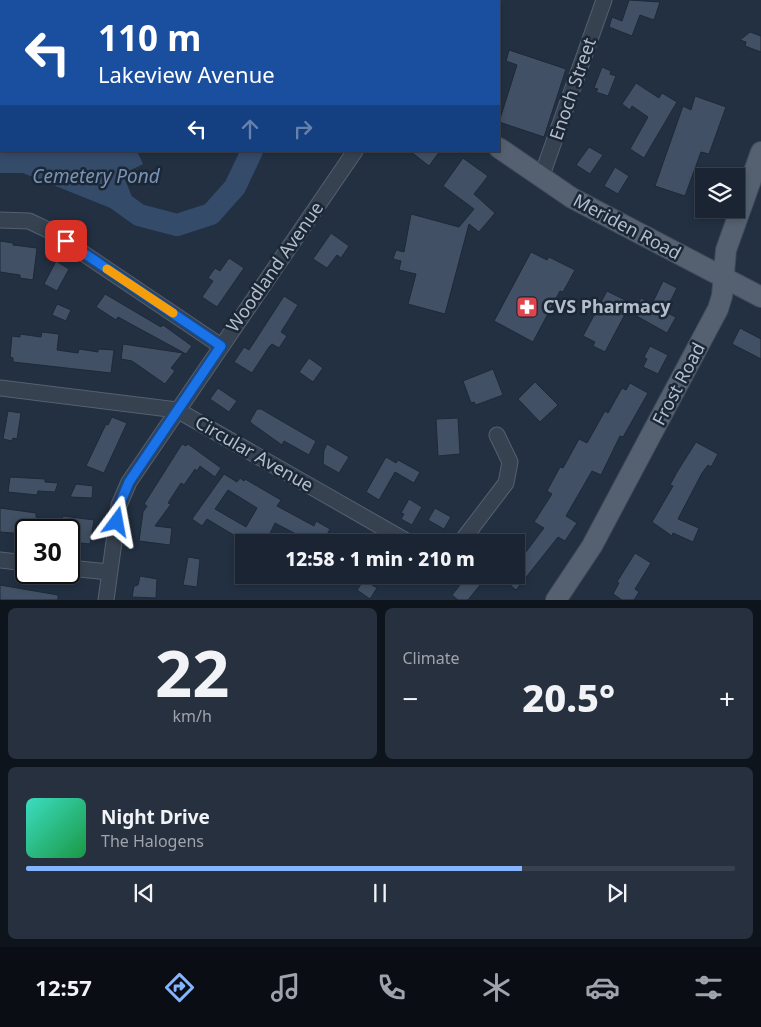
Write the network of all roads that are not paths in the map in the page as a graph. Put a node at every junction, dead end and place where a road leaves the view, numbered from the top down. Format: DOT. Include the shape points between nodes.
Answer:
graph roads {
  1 [pos="604,0"];
  2 [pos="500,149"];
  3 [pos="354,152"];
  4 [pos="761,152"];
  5 [pos="541,178"];
  6 [pos="0,220"];
  7 [pos="723,278"];
  8 [pos="761,297"];
  9 [pos="221,346"];
  10 [pos="0,388"];
  11 [pos="177,410"];
  12 [pos="497,435"];
  13 [pos="394,534"];
  14 [pos="467,534"];
  15 [pos="0,560"];
  16 [pos="15,562"];
  17 [pos="80,569"];
  18 [pos="109,572"];
  19 [pos="106,600"];
  20 [pos="556,600"];
  1 -- 5 [label="street, Enoch Street"];
  2 -- 5 [label="main road, Meriden Road"];
  3 -- 9 [label="street, Woodland Avenue"];
  4 -- 7 [label="main road, Frost Road" via="726,250"];
  5 -- 7 [label="main road, Meriden Road" via="595,211"];
  6 -- 9 [label="street" via="29,221 50,231"];
  7 -- 8 [label="main road, Meriden Road"];
  7 -- 20 [label="main road, Frost Road" via="718,309 592,546"];
  9 -- 11 [label="street, Woodland Avenue"];
  10 -- 11 [label="street, Circular Avenue"];
  11 -- 13 [label="street, Circular Avenue"];
  11 -- 18 [label="street, Woodland Avenue" via="129,482 119,506"];
  12 -- 14 [label="street" via="510,462 506,483"];
  15 -- 16 [label="street"];
  17 -- 18 [label="street"];
  18 -- 19 [label="street, Woodland Avenue"];
}
